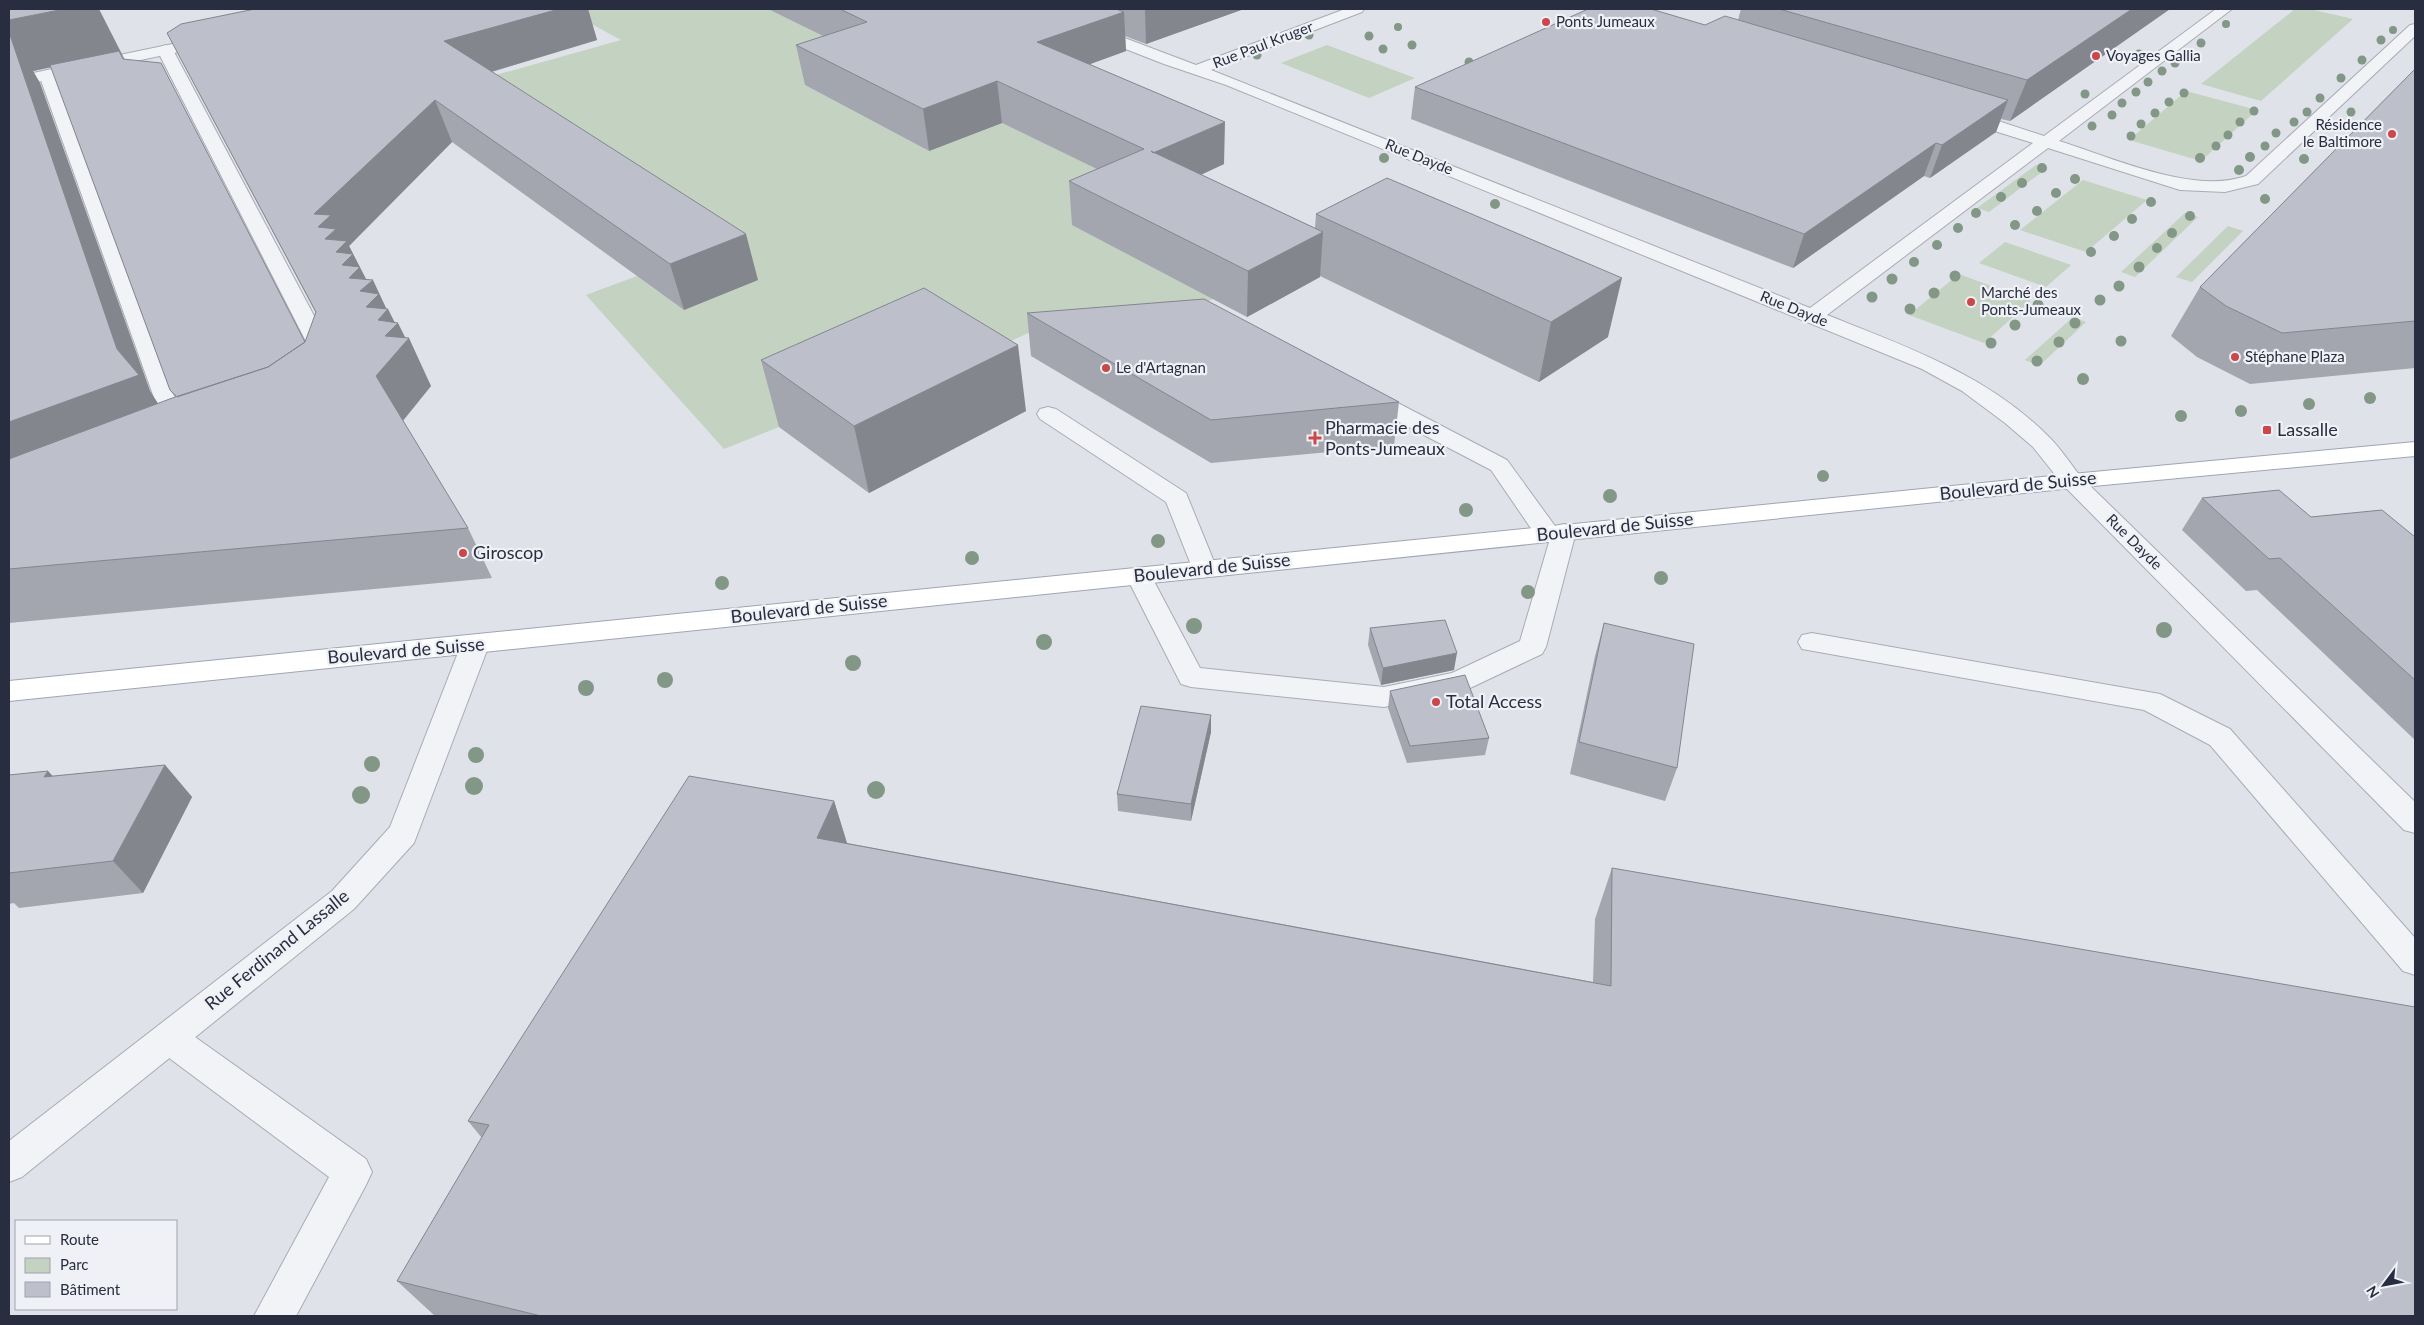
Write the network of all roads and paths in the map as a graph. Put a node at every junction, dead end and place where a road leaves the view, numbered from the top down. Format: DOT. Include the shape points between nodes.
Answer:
graph roads {
  1 [pos="1036,9"];
  2 [pos="1357,9"];
  3 [pos="2225,9"];
  4 [pos="2415,28"];
  5 [pos="226,38"];
  6 [pos="165,50"];
  7 [pos="1197,70"];
  8 [pos="47,74"];
  9 [pos="9,83"];
  10 [pos="1947,110"];
  11 [pos="2049,141"];
  12 [pos="1812,316"];
  13 [pos="323,376"];
  14 [pos="1344,384"];
  15 [pos="1048,414"];
  16 [pos="194,440"];
  17 [pos="2415,449"];
  18 [pos="2072,481"];
  19 [pos="1556,533"];
  20 [pos="1204,569"];
  21 [pos="1139,576"];
  22 [pos="1812,642"];
  23 [pos="475,645"];
  24 [pos="9,691"];
  25 [pos="2415,821"];
  26 [pos="2415,961"];
  27 [pos="168,1038"];
  28 [pos="9,1164"];
  29 [pos="274,1316"];
  1 -- 7 [label="street, Rue Dayde"];
  2 -- 7 [label="street, Rue Paul Kruger"];
  3 -- 11 [label="street"];
  4 -- 11 [label="street" via="2252,180 2236,187 2180,185"];
  5 -- 6 [label="street"];
  6 -- 8 [label="street"];
  6 -- 13 [label="street" via="328,360"];
  7 -- 12 [label="street, Rue Dayde"];
  8 -- 9 [label="street"];
  8 -- 16 [label="street" via="169,409"];
  10 -- 11 [label="street"];
  11 -- 12 [label="street"];
  12 -- 18 [label="street, Rue Dayde" via="1930,364 1970,386 2041,442"];
  14 -- 19 [label="street" via="1499,466"];
  15 -- 20 [label="street" via="1177,498"];
  17 -- 18 [label="main road, Boulevard de Suisse"];
  18 -- 19 [label="main road, Boulevard de Suisse"];
  18 -- 25 [label="street, Rue Dayde"];
  19 -- 20 [label="main road, Boulevard de Suisse"];
  19 -- 21 [label="street" via="1532,647 1458,682 1384,697 1190,678"];
  20 -- 21 [label="main road, Boulevard de Suisse"];
  21 -- 23 [label="main road, Boulevard de Suisse"];
  22 -- 26 [label="street" via="2150,701 2220,738"];
  23 -- 24 [label="main road, Boulevard de Suisse"];
  23 -- 27 [label="street, Rue Ferdinand Lassalle" via="403,834 343,900"];
  27 -- 28 [label="street, Rue Ferdinand Lassalle"];
  27 -- 29 [label="street" via="353,1172"];
}
